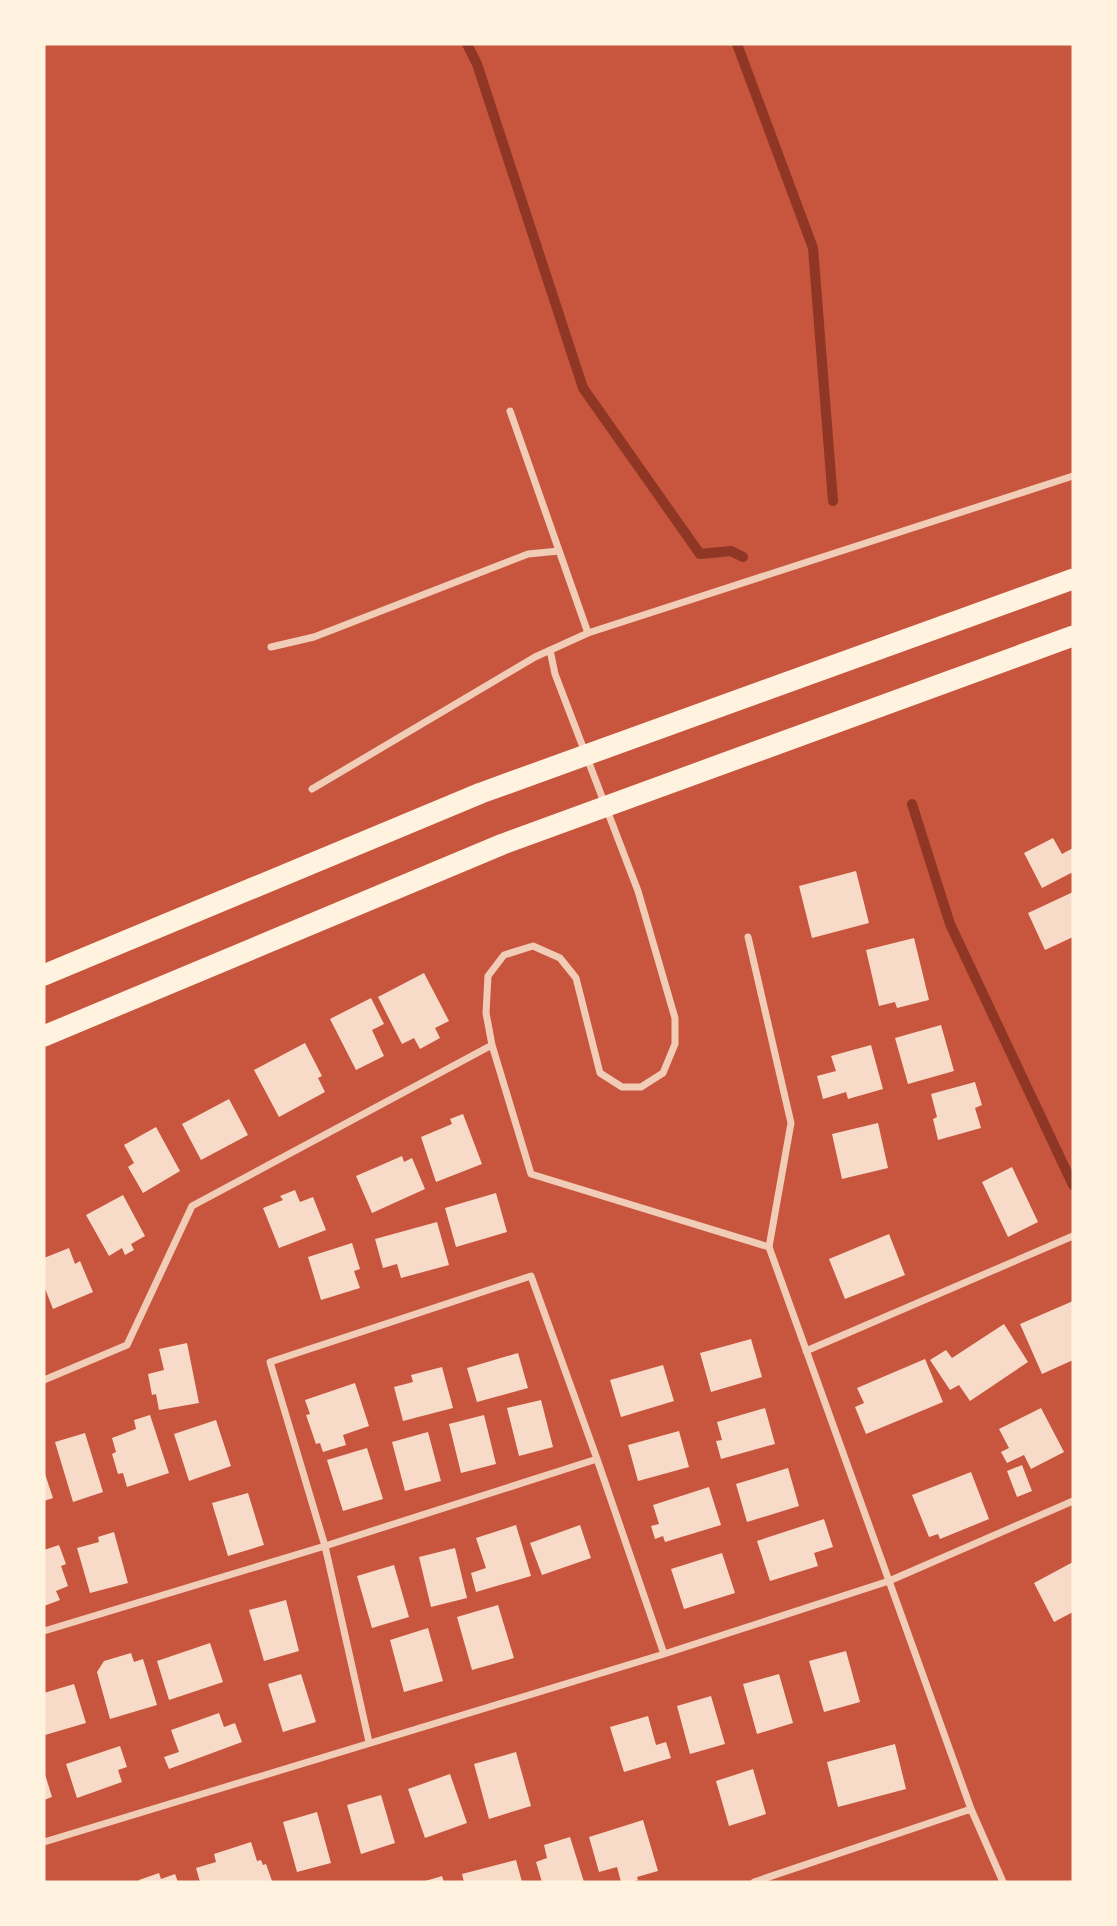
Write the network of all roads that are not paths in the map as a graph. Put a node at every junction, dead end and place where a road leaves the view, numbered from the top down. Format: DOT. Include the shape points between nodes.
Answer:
graph roads {
  1 [pos="510,411"];
  2 [pos="1073,476"];
  3 [pos="559,551"];
  4 [pos="1073,579"];
  5 [pos="588,633"];
  6 [pos="1073,636"];
  7 [pos="271,648"];
  8 [pos="550,650"];
  9 [pos="312,789"];
  10 [pos="748,937"];
  11 [pos="44,975"];
  12 [pos="44,1036"];
  13 [pos="492,1045"];
  14 [pos="1072,1237"];
  15 [pos="769,1247"];
  16 [pos="806,1351"];
  17 [pos="44,1380"];
  18 [pos="597,1459"];
  19 [pos="1073,1501"];
  20 [pos="325,1546"];
  21 [pos="889,1581"];
  22 [pos="44,1631"];
  23 [pos="664,1654"];
  24 [pos="369,1742"];
  25 [pos="971,1810"];
  26 [pos="44,1842"];
  27 [pos="754,1882"];
  28 [pos="1003,1882"];
  1 -- 3 [label="street"];
  2 -- 5 [label="street"];
  3 -- 5 [label="street"];
  3 -- 7 [label="street" via="528,554 314,637"];
  4 -- 11 [label="highway" via="481,793"];
  5 -- 8 [label="street"];
  6 -- 12 [label="highway" via="503,844"];
  8 -- 9 [label="street"];
  8 -- 13 [label="street" via="555,674 638,891 675,1018 676,1044 663,1073 641,1087 622,1087 600,1073 576,978 559,958 533,946 504,955 488,976 486,1013"];
  10 -- 15 [label="street" via="792,1124"];
  13 -- 15 [label="street" via="531,1174"];
  13 -- 17 [label="street" via="192,1206 127,1345"];
  14 -- 16 [label="street"];
  15 -- 16 [label="street"];
  16 -- 21 [label="street"];
  18 -- 20 [label="street"];
  18 -- 20 [label="street" via="531,1276 270,1362"];
  18 -- 23 [label="street"];
  19 -- 21 [label="street"];
  20 -- 22 [label="street"];
  20 -- 24 [label="street"];
  21 -- 23 [label="street"];
  21 -- 25 [label="street"];
  23 -- 24 [label="street"];
  24 -- 26 [label="street"];
  25 -- 27 [label="street"];
  25 -- 28 [label="street"];
}
